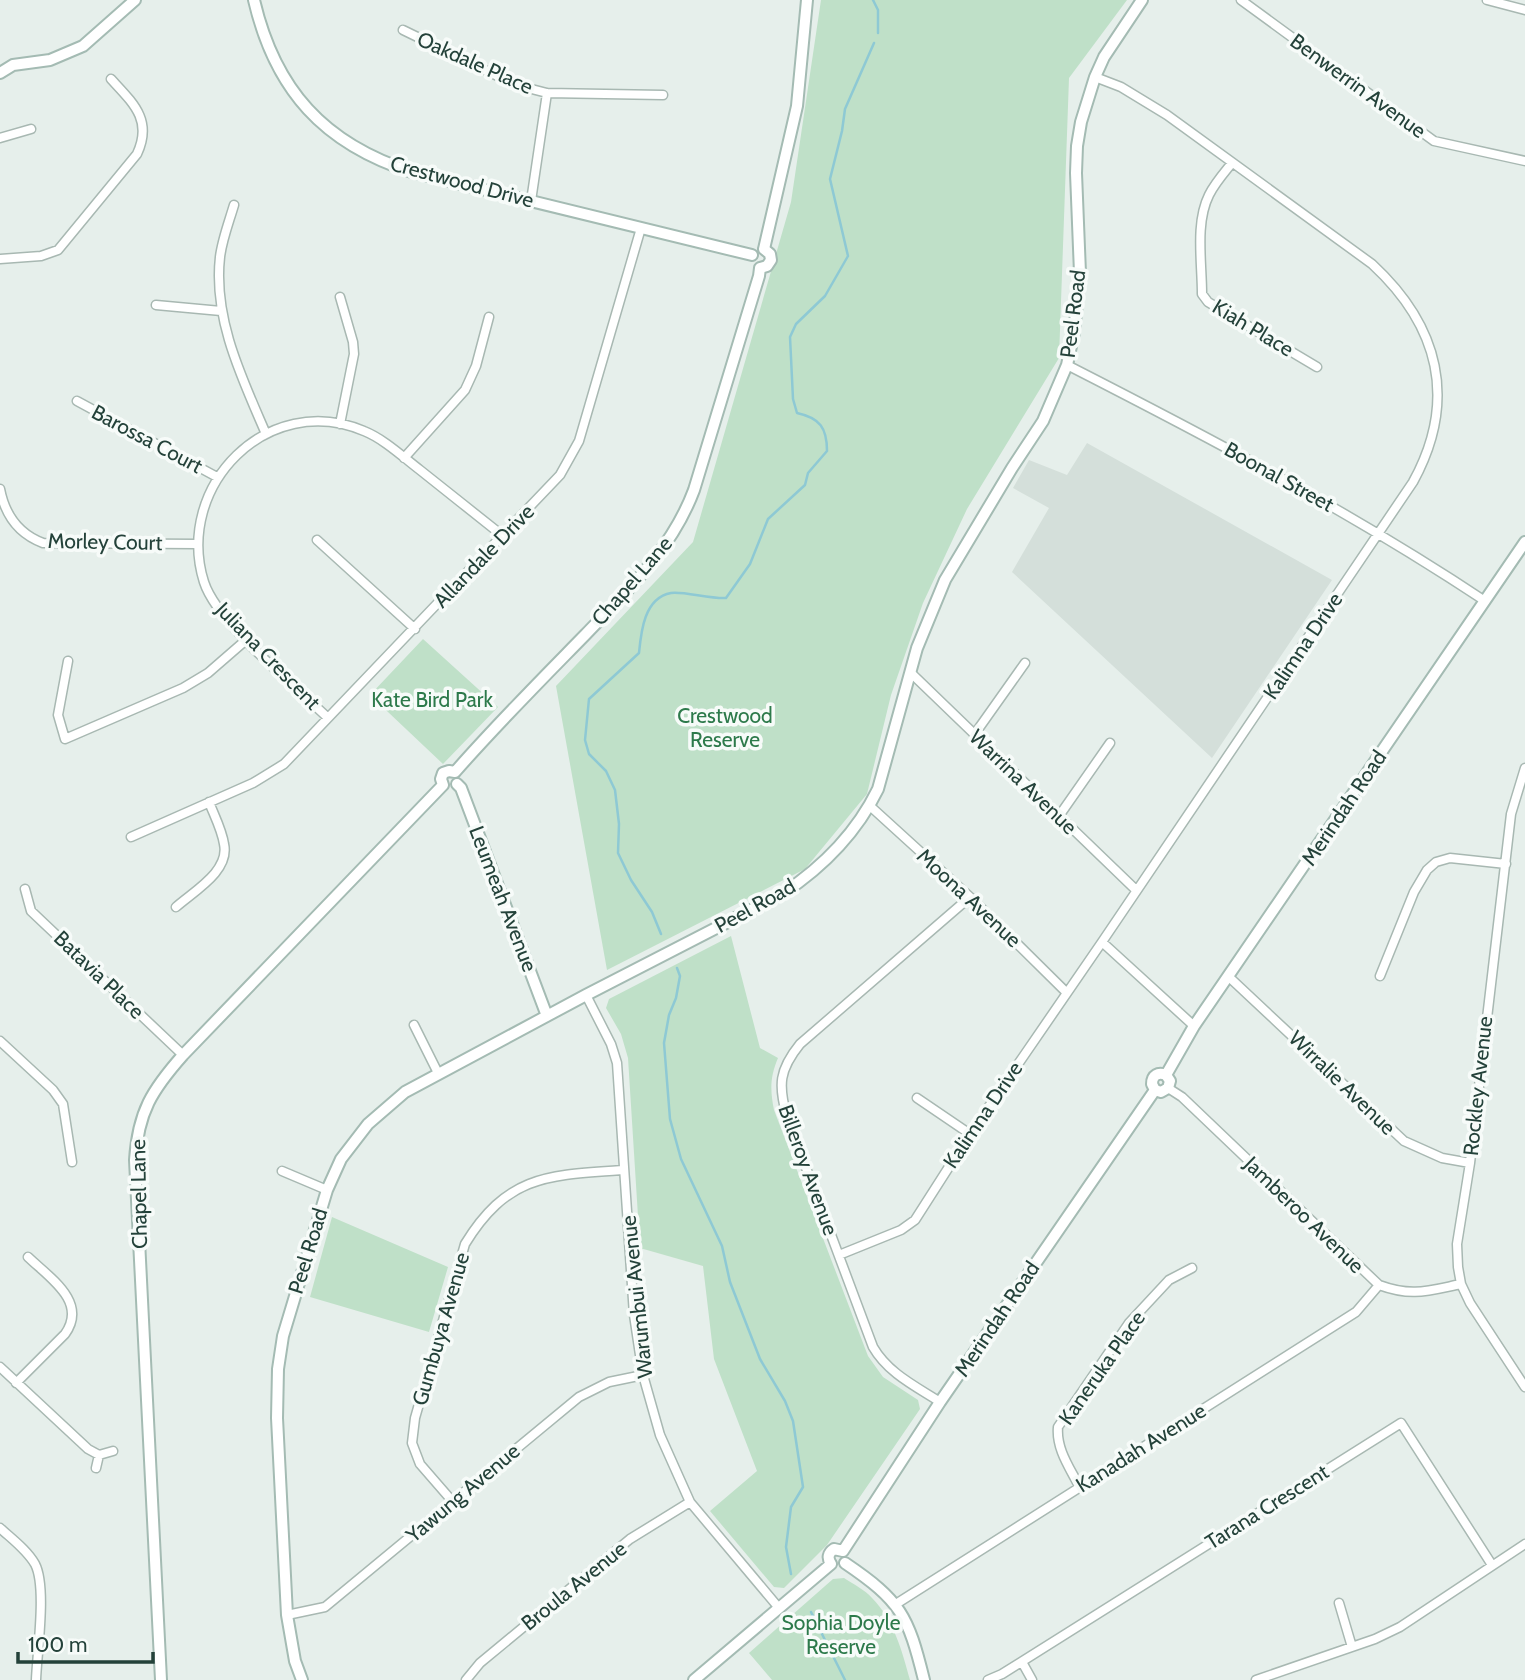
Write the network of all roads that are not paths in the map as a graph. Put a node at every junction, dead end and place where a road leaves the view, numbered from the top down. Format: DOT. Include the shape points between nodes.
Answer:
graph roads {
  1 [pos="135,0"];
  2 [pos="254,0"];
  3 [pos="807,0"];
  4 [pos="1142,0"];
  5 [pos="1241,0"];
  6 [pos="1487,0"];
  7 [pos="1525,10"];
  8 [pos="402,30"];
  9 [pos="1,71"];
  10 [pos="1095,77"];
  11 [pos="111,79"];
  12 [pos="547,93"];
  13 [pos="663,95"];
  14 [pos="31,128"];
  15 [pos="0,138"];
  16 [pos="1525,161"];
  17 [pos="1232,163"];
  18 [pos="531,201"];
  19 [pos="234,205"];
  20 [pos="642,228"];
  21 [pos="764,249"];
  22 [pos="752,255"];
  23 [pos="0,259"];
  24 [pos="760,268"];
  25 [pos="340,297"];
  26 [pos="156,305"];
  27 [pos="221,311"];
  28 [pos="489,317"];
  29 [pos="1068,365"];
  30 [pos="1317,367"];
  31 [pos="77,401"];
  32 [pos="341,424"];
  33 [pos="266,434"];
  34 [pos="404,458"];
  35 [pos="217,477"];
  36 [pos="0,489"];
  37 [pos="1378,533"];
  38 [pos="503,536"];
  39 [pos="317,540"];
  40 [pos="1525,542"];
  41 [pos="198,544"];
  42 [pos="1485,601"];
  43 [pos="415,629"];
  44 [pos="246,640"];
  45 [pos="68,661"];
  46 [pos="1025,663"];
  47 [pos="911,673"];
  48 [pos="328,718"];
  49 [pos="974,736"];
  50 [pos="1110,743"];
  51 [pos="1525,768"];
  52 [pos="456,778"];
  53 [pos="209,802"];
  54 [pos="870,806"];
  55 [pos="1059,816"];
  56 [pos="131,837"];
  57 [pos="1506,864"];
  58 [pos="25,889"];
  59 [pos="1136,890"];
  60 [pos="970,897"];
  61 [pos="176,907"];
  62 [pos="1102,942"];
  63 [pos="1380,976"];
  64 [pos="1229,977"];
  65 [pos="1066,992"];
  66 [pos="586,995"];
  67 [pos="547,1016"];
  68 [pos="414,1025"];
  69 [pos="1194,1026"];
  70 [pos="0,1041"];
  71 [pos="183,1055"];
  72 [pos="438,1073"];
  73 [pos="1166,1075"];
  74 [pos="1168,1088"];
  75 [pos="1155,1090"];
  76 [pos="917,1098"];
  77 [pos="970,1134"];
  78 [pos="72,1162"];
  79 [pos="1470,1163"];
  80 [pos="624,1170"];
  81 [pos="282,1171"];
  82 [pos="327,1190"];
  83 [pos="839,1255"];
  84 [pos="28,1257"];
  85 [pos="1192,1268"];
  86 [pos="1461,1284"];
  87 [pos="1379,1285"];
  88 [pos="0,1367"];
  89 [pos="643,1375"];
  90 [pos="16,1383"];
  91 [pos="1525,1387"];
  92 [pos="940,1402"];
  93 [pos="113,1451"];
  94 [pos="99,1455"];
  95 [pos="96,1468"];
  96 [pos="1079,1486"];
  97 [pos="453,1502"];
  98 [pos="690,1502"];
  99 [pos="0,1528"];
  100 [pos="1525,1544"];
  101 [pos="843,1550"];
  102 [pos="845,1563"];
  103 [pos="831,1564"];
  104 [pos="1492,1565"];
  105 [pos="1339,1603"];
  106 [pos="896,1604"];
  107 [pos="779,1608"];
  108 [pos="287,1615"];
  109 [pos="1352,1647"];
  110 [pos="1022,1662"];
  111 [pos="36,1680"];
  112 [pos="161,1680"];
  113 [pos="302,1680"];
  114 [pos="466,1680"];
  115 [pos="694,1680"];
  116 [pos="924,1680"];
  117 [pos="988,1680"];
  118 [pos="1031,1680"];
  119 [pos="1256,1680"];
  1 -- 9 [label="main road" via="118,22 82,53 55,64"];
  2 -- 18 [label="main road, Crestwood Drive" via="262,34 281,74 308,110 339,138 398,168"];
  3 -- 21 [label="main road" via="797,106"];
  4 -- 10 [label="main road, Peel Road"];
  5 -- 16 [label="street, Benwerrin Avenue" via="1434,142"];
  6 -- 7 [label="street"];
  8 -- 12 [label="street, Oakdale Place" via="516,85"];
  10 -- 17 [label="street, Kalimna Drive" via="1150,104"];
  10 -- 29 [label="main road, Peel Road" via="1077,146 1080,272"];
  11 -- 23 [label="street" via="143,121 137,154 58,250"];
  12 -- 13 [label="street, Oakdale Place"];
  12 -- 18 [label="street, Oakdale Place"];
  14 -- 15 [label="street"];
  17 -- 30 [label="street, Kiah Place" via="1210,192 1205,207 1202,294"];
  17 -- 37 [label="street, Kalimna Drive" via="1372,264 1403,295 1426,335 1438,383 1436,423 1423,464"];
  18 -- 20 [label="main road, Crestwood Drive"];
  19 -- 27 [label="street" via="220,257"];
  20 -- 22 [label="main road, Crestwood Drive"];
  20 -- 38 [label="street, Allandale Drive" via="579,441 560,475"];
  21 -- 22 [label="main road"];
  21 -- 24 [label="main road" via="771,260"];
  22 -- 24 [label="main road"];
  24 -- 52 [label="main road, Chapel Lane" via="694,490 670,539 648,569 502,720"];
  25 -- 32 [label="street" via="354,354"];
  26 -- 27 [label="street"];
  27 -- 33 [label="street" via="239,372"];
  28 -- 34 [label="street" via="465,390"];
  29 -- 37 [label="street, Boonal Street"];
  29 -- 47 [label="main road, Peel Road" via="1043,421 945,580"];
  31 -- 35 [label="street, Barossa Court"];
  32 -- 33 [label="street, Juliana Crescent" via="306,422"];
  32 -- 34 [label="street, Juliana Crescent" via="375,436"];
  33 -- 35 [label="street, Juliana Crescent" via="240,452"];
  34 -- 38 [label="street, Juliana Crescent"];
  35 -- 41 [label="street, Juliana Crescent" via="201,514"];
  36 -- 41 [label="street, Morley Court" via="14,523 28,538 43,543"];
  37 -- 42 [label="street, Boonal Street"];
  37 -- 59 [label="street, Kalimna Drive"];
  38 -- 43 [label="street, Allandale Drive"];
  39 -- 43 [label="street"];
  40 -- 42 [label="main road, Merindah Road"];
  41 -- 44 [label="street, Juliana Crescent" via="204,583 216,606"];
  42 -- 64 [label="main road, Merindah Road"];
  43 -- 48 [label="street, Allandale Drive"];
  44 -- 45 [label="street" via="183,688 65,739 58,715"];
  44 -- 48 [label="street, Juliana Crescent"];
  46 -- 49 [label="street"];
  47 -- 49 [label="street, Warrina Avenue"];
  47 -- 54 [label="main road, Peel Road"];
  48 -- 53 [label="street, Allandale Drive" via="284,764"];
  49 -- 55 [label="street, Warrina Avenue"];
  50 -- 55 [label="street"];
  51 -- 57 [label="street, Rockley Avenue" via="1511,814"];
  52 -- 67 [label="main road, Leumeah Avenue"];
  52 -- 71 [label="main road, Chapel Lane" via="449,788 443,785"];
  53 -- 56 [label="street, Allandale Drive"];
  53 -- 61 [label="street" via="225,844 225,857 221,867"];
  54 -- 60 [label="street, Moona Avenue"];
  54 -- 66 [label="main road, Peel Road" via="841,846 804,880"];
  55 -- 59 [label="street, Warrina Avenue"];
  57 -- 63 [label="street" via="1450,858 1427,870 1413,892"];
  57 -- 79 [label="street, Rockley Avenue"];
  58 -- 71 [label="street, Batavia Place" via="32,911"];
  59 -- 62 [label="street, Kalimna Drive"];
  60 -- 65 [label="street, Moona Avenue"];
  60 -- 83 [label="street, Billeroy Avenue" via="800,1044 784,1067 780,1080 787,1117"];
  62 -- 65 [label="street, Kalimna Drive"];
  62 -- 69 [label="street"];
  64 -- 69 [label="main road, Merindah Road"];
  64 -- 79 [label="street, Wirralie Avenue" via="1404,1142 1441,1158"];
  65 -- 77 [label="street, Kalimna Drive"];
  66 -- 67 [label="main road, Peel Road"];
  66 -- 80 [label="street, Warumbui Avenue" via="615,1054"];
  67 -- 72 [label="main road, Peel Road"];
  68 -- 72 [label="street"];
  69 -- 73 [label="main road, Merindah Road"];
  70 -- 78 [label="street" via="63,1104"];
  71 -- 112 [label="main road, Chapel Lane" via="159,1082 144,1109 135,1160"];
  72 -- 82 [label="main road, Peel Road" via="368,1124 341,1159"];
  73 -- 74 [label="main road"];
  73 -- 75 [label="main road" via="1154,1076"];
  74 -- 75 [label="main road"];
  74 -- 87 [label="street, Jamberoo Avenue"];
  75 -- 92 [label="main road, Merindah Road"];
  76 -- 77 [label="street"];
  77 -- 83 [label="street, Kalimna Drive" via="915,1220"];
  79 -- 86 [label="street, Rockley Avenue" via="1457,1244"];
  80 -- 89 [label="street, Warumbui Avenue"];
  80 -- 97 [label="street, Gumbuya Avenue" via="558,1175 527,1184 501,1199 465,1244 415,1418 412,1443 419,1464"];
  81 -- 82 [label="street"];
  82 -- 108 [label="main road, Peel Road" via="283,1336 278,1368"];
  83 -- 92 [label="street, Billeroy Avenue" via="881,1361"];
  84 -- 90 [label="street" via="68,1297 74,1316 65,1334"];
  85 -- 96 [label="street, Kaneruka Place" via="1169,1280 1129,1323 1058,1427 1057,1438"];
  86 -- 87 [label="street, Jamberoo Avenue" via="1413,1293"];
  86 -- 91 [label="street, Rockley Avenue"];
  87 -- 96 [label="street, Kanadah Avenue" via="1356,1312"];
  88 -- 90 [label="street"];
  89 -- 97 [label="street, Yawung Avenue" via="609,1382 579,1397"];
  89 -- 98 [label="street, Warumbui Avenue" via="660,1435"];
  90 -- 94 [label="street"];
  92 -- 101 [label="main road, Merindah Road"];
  93 -- 94 [label="street"];
  94 -- 95 [label="street"];
  96 -- 106 [label="street, Kanadah Avenue"];
  97 -- 108 [label="street, Yawung Avenue" via="325,1607"];
  98 -- 107 [label="street, Warumbui Avenue"];
  98 -- 114 [label="street, Broula Avenue" via="630,1539 480,1663"];
  99 -- 111 [label="street" via="27,1553 41,1583"];
  100 -- 104 [label="street"];
  101 -- 102 [label="main road"];
  101 -- 103 [label="main road" via="832,1551"];
  102 -- 103 [label="main road"];
  102 -- 106 [label="main road"];
  103 -- 107 [label="main road"];
  104 -- 109 [label="street" via="1400,1627"];
  104 -- 110 [label="street, Tarana Crescent" via="1401,1423"];
  105 -- 109 [label="street"];
  106 -- 116 [label="main road" via="912,1636"];
  107 -- 115 [label="main road"];
  108 -- 113 [label="main road, Peel Road"];
  109 -- 119 [label="street"];
  110 -- 117 [label="street, Tarana Crescent"];
  110 -- 118 [label="street"];
}
